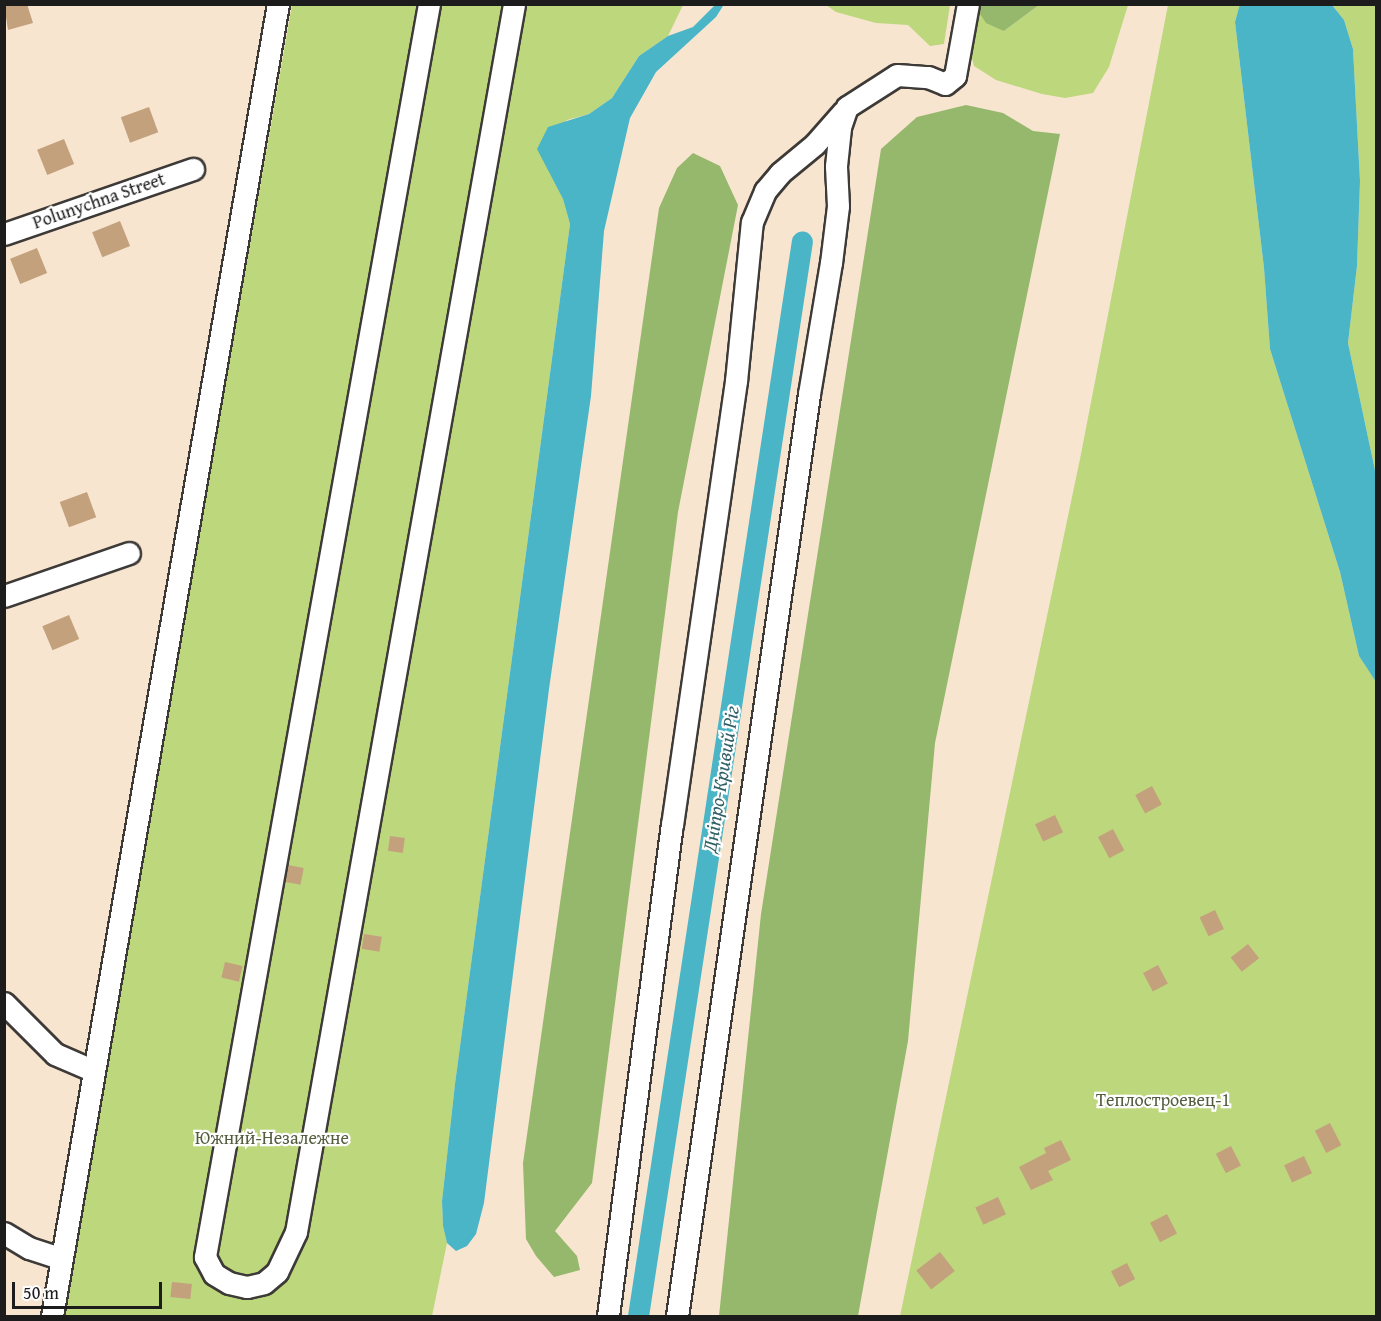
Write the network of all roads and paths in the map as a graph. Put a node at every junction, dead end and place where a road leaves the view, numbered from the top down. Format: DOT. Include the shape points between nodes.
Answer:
graph roads {
  1 [pos="278,4"];
  2 [pos="429,4"];
  3 [pos="514,4"];
  4 [pos="968,4"];
  5 [pos="847,107"];
  6 [pos="193,169"];
  7 [pos="4,234"];
  8 [pos="129,553"];
  9 [pos="4,596"];
  10 [pos="4,1003"];
  11 [pos="92,1070"];
  12 [pos="4,1233"];
  13 [pos="60,1258"];
  14 [pos="52,1317"];
  15 [pos="608,1317"];
  16 [pos="677,1317"];
  1 -- 11 [label="street"];
  2 -- 3 [label="street" via="205,1257 214,1274 247,1287 264,1283 277,1272 296,1232"];
  4 -- 5 [label="street" via="955,76 945,84 928,77 897,75"];
  5 -- 15 [label="street" via="765,191 752,222 736,381 672,825"];
  5 -- 16 [label="street" via="840,127 836,166 838,206 831,263 807,406"];
  6 -- 7 [label="street, Polunychna Street"];
  8 -- 9 [label="street"];
  10 -- 11 [label="street" via="55,1054"];
  11 -- 13 [label="street"];
  12 -- 13 [label="street" via="29,1248"];
  13 -- 14 [label="street"];
}
